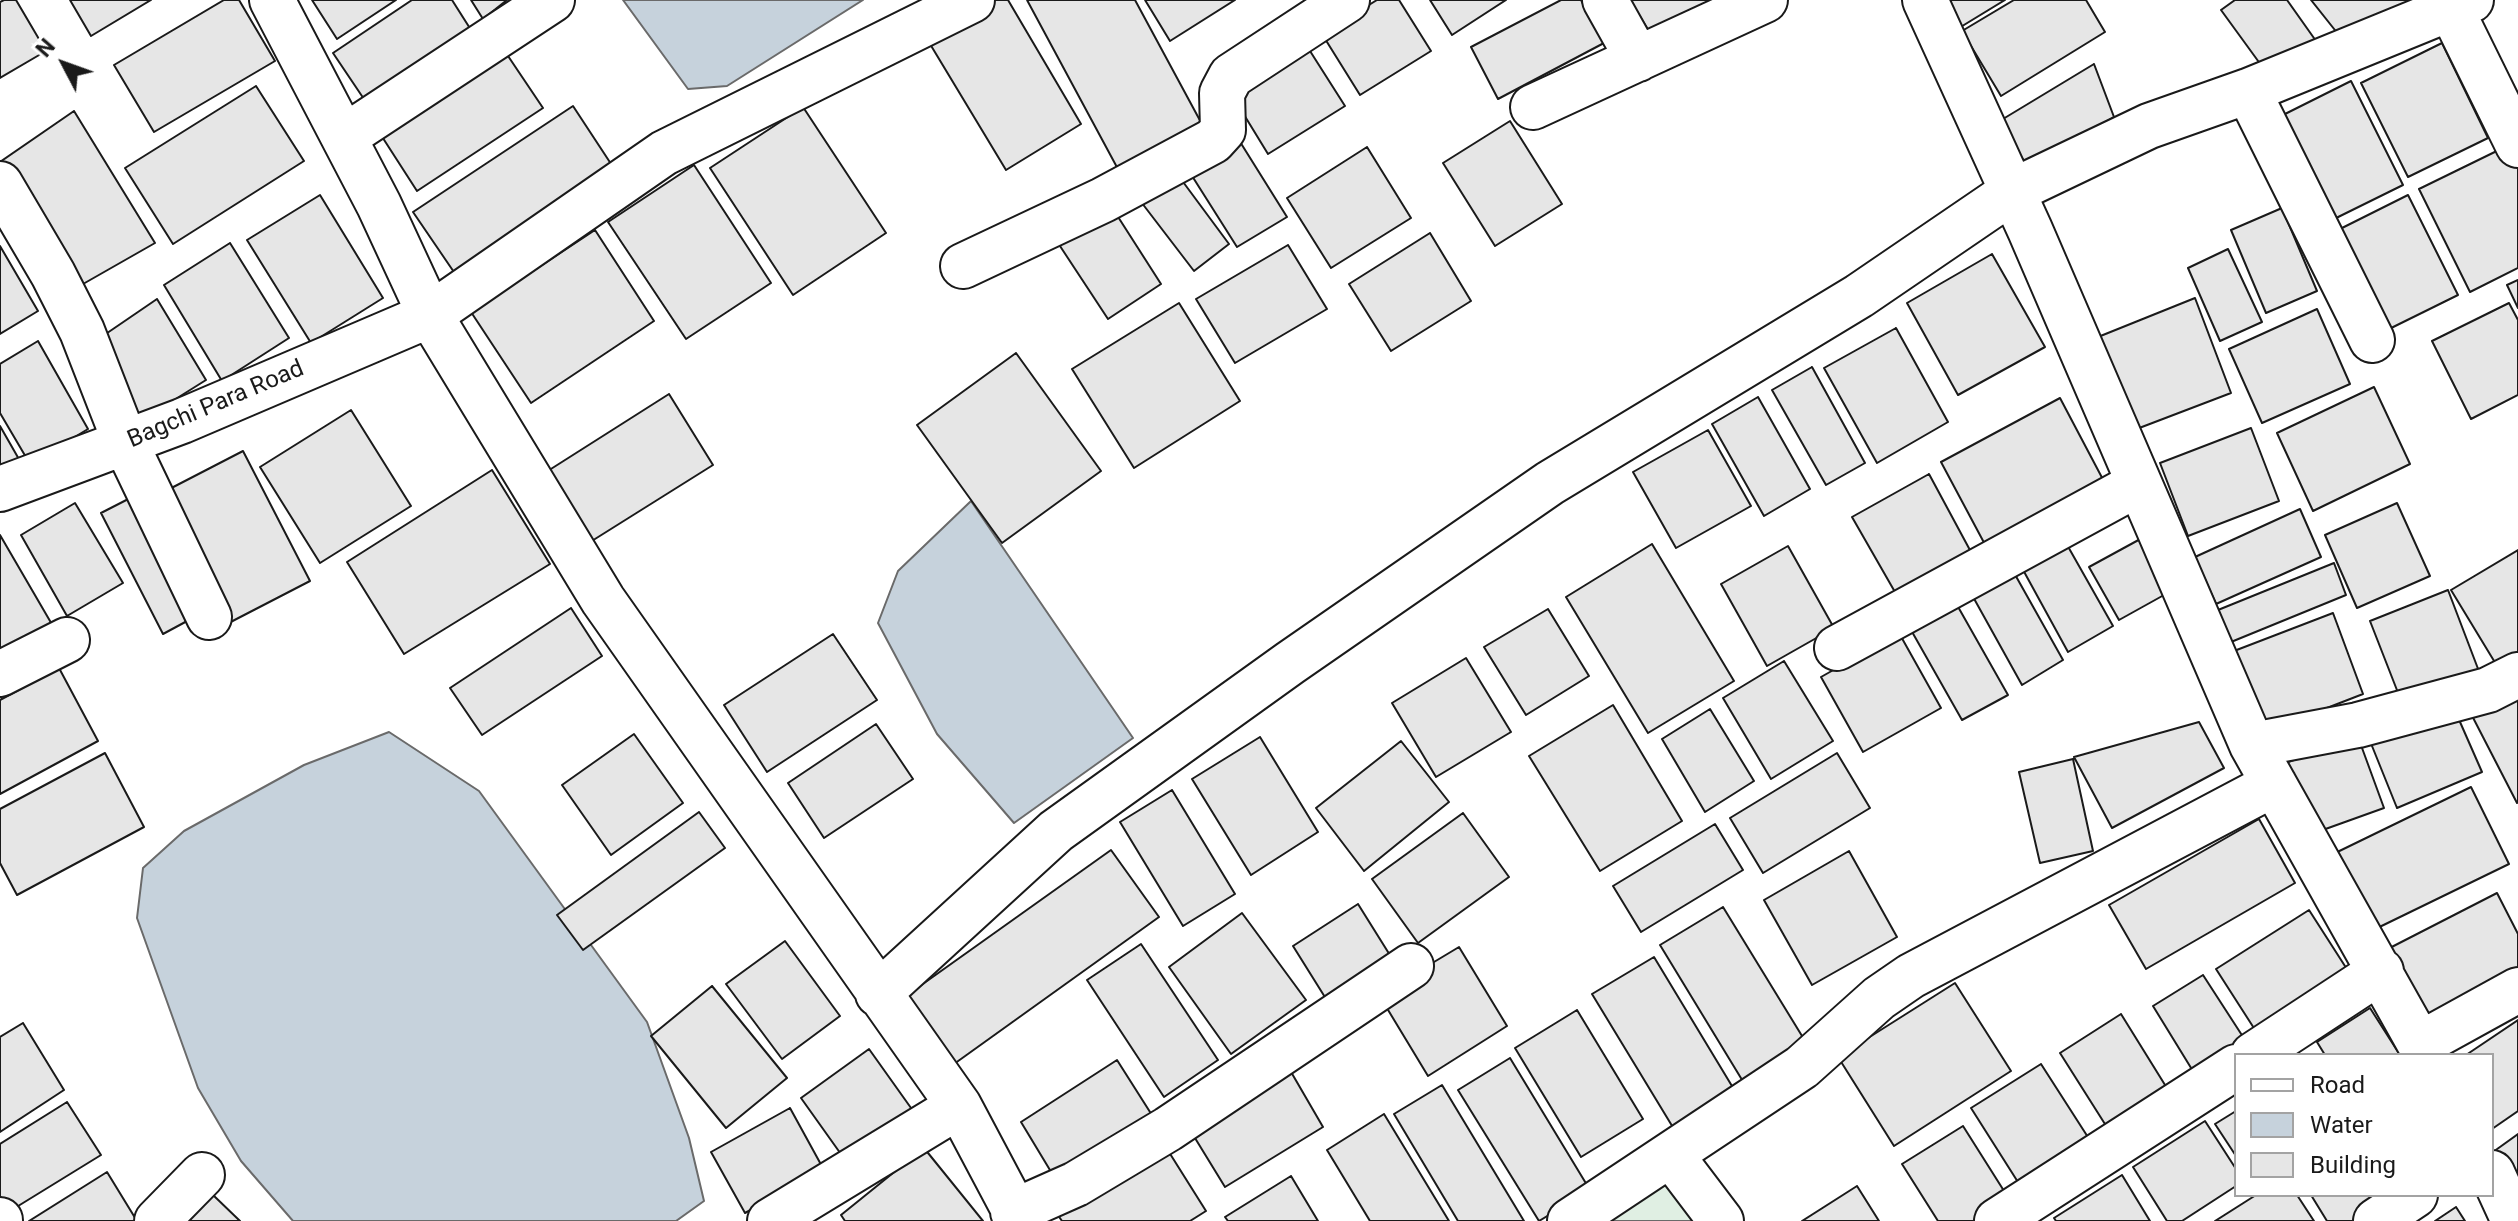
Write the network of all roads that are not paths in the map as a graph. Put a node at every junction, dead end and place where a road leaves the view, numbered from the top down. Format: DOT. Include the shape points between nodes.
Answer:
graph roads {
  1 [pos="272,0"];
  2 [pos="552,0"];
  3 [pos="972,0"];
  4 [pos="1347,0"];
  5 [pos="1605,0"];
  6 [pos="1765,0"];
  7 [pos="1925,0"];
  8 [pos="2462,6"];
  9 [pos="1287,15"];
  10 [pos="1638,59"];
  11 [pos="2248,91"];
  12 [pos="1533,107"];
  13 [pos="344,137"];
  14 [pos="2518,145"];
  15 [pos="0,184"];
  16 [pos="2013,191"];
  17 [pos="963,266"];
  18 [pos="430,315"];
  19 [pos="2372,340"];
  20 [pos="126,444"];
  21 [pos="2138,484"];
  22 [pos="0,489"];
  23 [pos="209,617"];
  24 [pos="67,640"];
  25 [pos="1837,648"];
  26 [pos="0,674"];
  27 [pos="2518,675"];
  28 [pos="2252,745"];
  29 [pos="2274,784"];
  30 [pos="1411,966"];
  31 [pos="2381,971"];
  32 [pos="2518,990"];
  33 [pos="878,994"];
  34 [pos="2423,1049"];
  35 [pos="2256,1053"];
  36 [pos="2234,1068"];
  37 [pos="959,1106"];
  38 [pos="1671,1155"];
  39 [pos="202,1175"];
  40 [pos="2494,1177"];
  41 [pos="2412,1197"];
  42 [pos="1016,1217"];
  43 [pos="157,1221"];
  44 [pos="770,1221"];
  45 [pos="1570,1221"];
  46 [pos="1721,1221"];
  47 [pos="1997,1221"];
  48 [pos="2376,1221"];
  49 [pos="2514,1221"];
  1 -- 13 [label="street"];
  2 -- 13 [label="street"];
  3 -- 18 [label="street, Bagchi Para Road" via="664,153"];
  4 -- 9 [label="street"];
  5 -- 10 [label="street"];
  6 -- 10 [label="street"];
  7 -- 16 [label="street"];
  8 -- 11 [label="street"];
  8 -- 14 [label="street"];
  9 -- 17 [label="street" via="1224,84 1223,130 1213,141"];
  10 -- 12 [label="street"];
  11 -- 16 [label="street" via="2149,126"];
  11 -- 19 [label="street"];
  13 -- 18 [label="street"];
  15 -- 20 [label="street" via="76,320"];
  16 -- 21 [label="street"];
  16 -- 33 [label="street" via="1859,296 1550,483 1290,663 1056,831"];
  18 -- 20 [label="street, Bagchi Para Road"];
  18 -- 33 [label="street" via="603,600"];
  20 -- 22 [label="street, Bagchi Para Road"];
  20 -- 23 [label="street"];
  21 -- 25 [label="street"];
  21 -- 28 [label="street"];
  24 -- 26 [label="street"];
  27 -- 28 [label="street" via="2488,690 2373,721"];
  28 -- 29 [label="street"];
  29 -- 31 [label="street"];
  29 -- 38 [label="street" via="1911,976 1802,1067"];
  30 -- 42 [label="street" via="1168,1129"];
  31 -- 34 [label="street"];
  31 -- 35 [label="street"];
  32 -- 34 [label="street"];
  33 -- 37 [label="street"];
  36 -- 47 [label="street"];
  37 -- 42 [label="street"];
  37 -- 44 [label="street"];
  38 -- 45 [label="street"];
  38 -- 46 [label="street"];
  39 -- 43 [label="street"];
  40 -- 49 [label="street"];
  41 -- 48 [label="street"];
}
